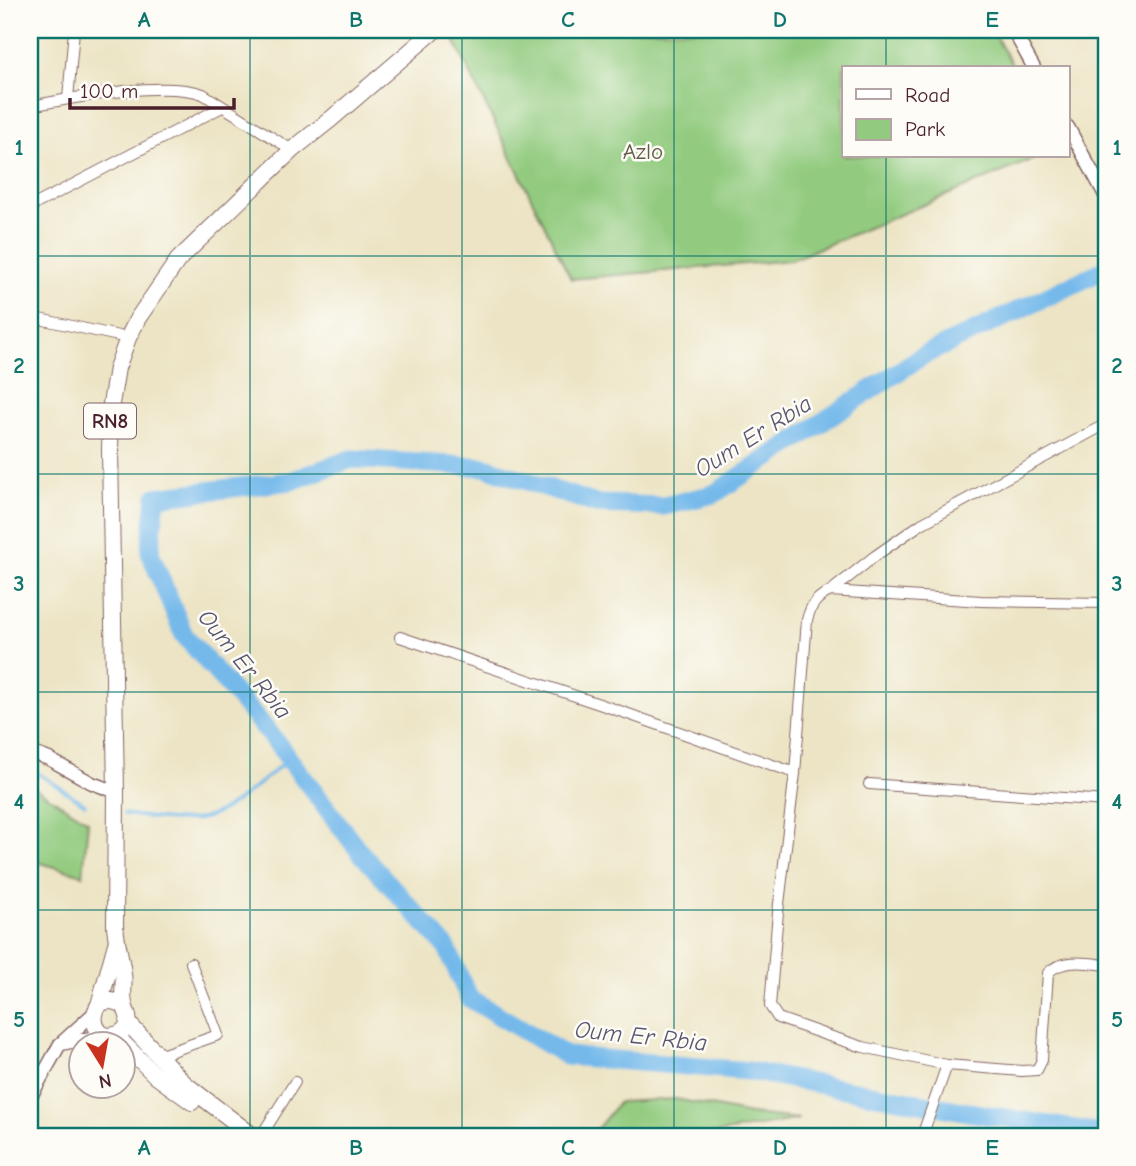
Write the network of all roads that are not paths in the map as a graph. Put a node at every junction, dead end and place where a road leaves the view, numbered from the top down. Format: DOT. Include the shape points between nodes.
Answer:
graph roads {
  1 [pos="74,30"];
  2 [pos="435,30"];
  3 [pos="1013,30"];
  4 [pos="1033,66"];
  5 [pos="68,100"];
  6 [pos="30,106"];
  7 [pos="222,107"];
  8 [pos="1070,131"];
  9 [pos="292,150"];
  10 [pos="1106,197"];
  11 [pos="30,207"];
  12 [pos="30,317"];
  13 [pos="128,338"];
  14 [pos="1106,424"];
  15 [pos="831,591"];
  16 [pos="1106,603"];
  17 [pos="400,638"];
  18 [pos="30,752"];
  19 [pos="795,773"];
  20 [pos="869,784"];
  21 [pos="116,792"];
  22 [pos="1106,801"];
  23 [pos="116,944"];
  24 [pos="191,963"];
  25 [pos="1106,964"];
  26 [pos="124,1006"];
  27 [pos="96,1009"];
  28 [pos="128,1023"];
  29 [pos="98,1030"];
  30 [pos="124,1030"];
  31 [pos="66,1043"];
  32 [pos="60,1044"];
  33 [pos="158,1056"];
  34 [pos="136,1058"];
  35 [pos="947,1065"];
  36 [pos="296,1082"];
  37 [pos="30,1098"];
  38 [pos="237,1136"];
  39 [pos="253,1136"];
  40 [pos="261,1136"];
  41 [pos="922,1136"];
  1 -- 5 [label="street"];
  2 -- 9 [label="main road, RN8"];
  3 -- 4 [label="street"];
  5 -- 6 [label="street"];
  5 -- 7 [label="street" via="177,88 203,94"];
  7 -- 9 [label="street"];
  7 -- 11 [label="street"];
  8 -- 10 [label="street"];
  9 -- 13 [label="main road, RN8" via="178,260"];
  12 -- 13 [label="street"];
  13 -- 21 [label="main road, RN8" via="111,404"];
  14 -- 15 [label="street" via="921,524"];
  15 -- 16 [label="street"];
  15 -- 19 [label="street" via="810,607 807,620"];
  17 -- 19 [label="street"];
  18 -- 21 [label="street"];
  19 -- 35 [label="street" via="769,998 773,1013 863,1047"];
  20 -- 22 [label="street"];
  21 -- 23 [label="main road, RN8"];
  23 -- 26 [label="main road, RN8" via="124,973"];
  23 -- 27 [label="main road, RN8"];
  24 -- 33 [label="street" via="218,1035"];
  25 -- 35 [label="street" via="1072,962 1048,973 1042,1060 1037,1070"];
  26 -- 27 [label="main road" via="107,1001"];
  26 -- 28 [label="main road, RN8"];
  27 -- 29 [label="main road"];
  27 -- 32 [label="street"];
  28 -- 30 [label="main road"];
  28 -- 33 [label="main road, RN8"];
  31 -- 32 [label="street"];
  32 -- 37 [label="street"];
  33 -- 39 [label="main road, RN8" via="185,1084"];
  34 -- 38 [label="main road"];
  35 -- 41 [label="street"];
  36 -- 40 [label="street"];
}
